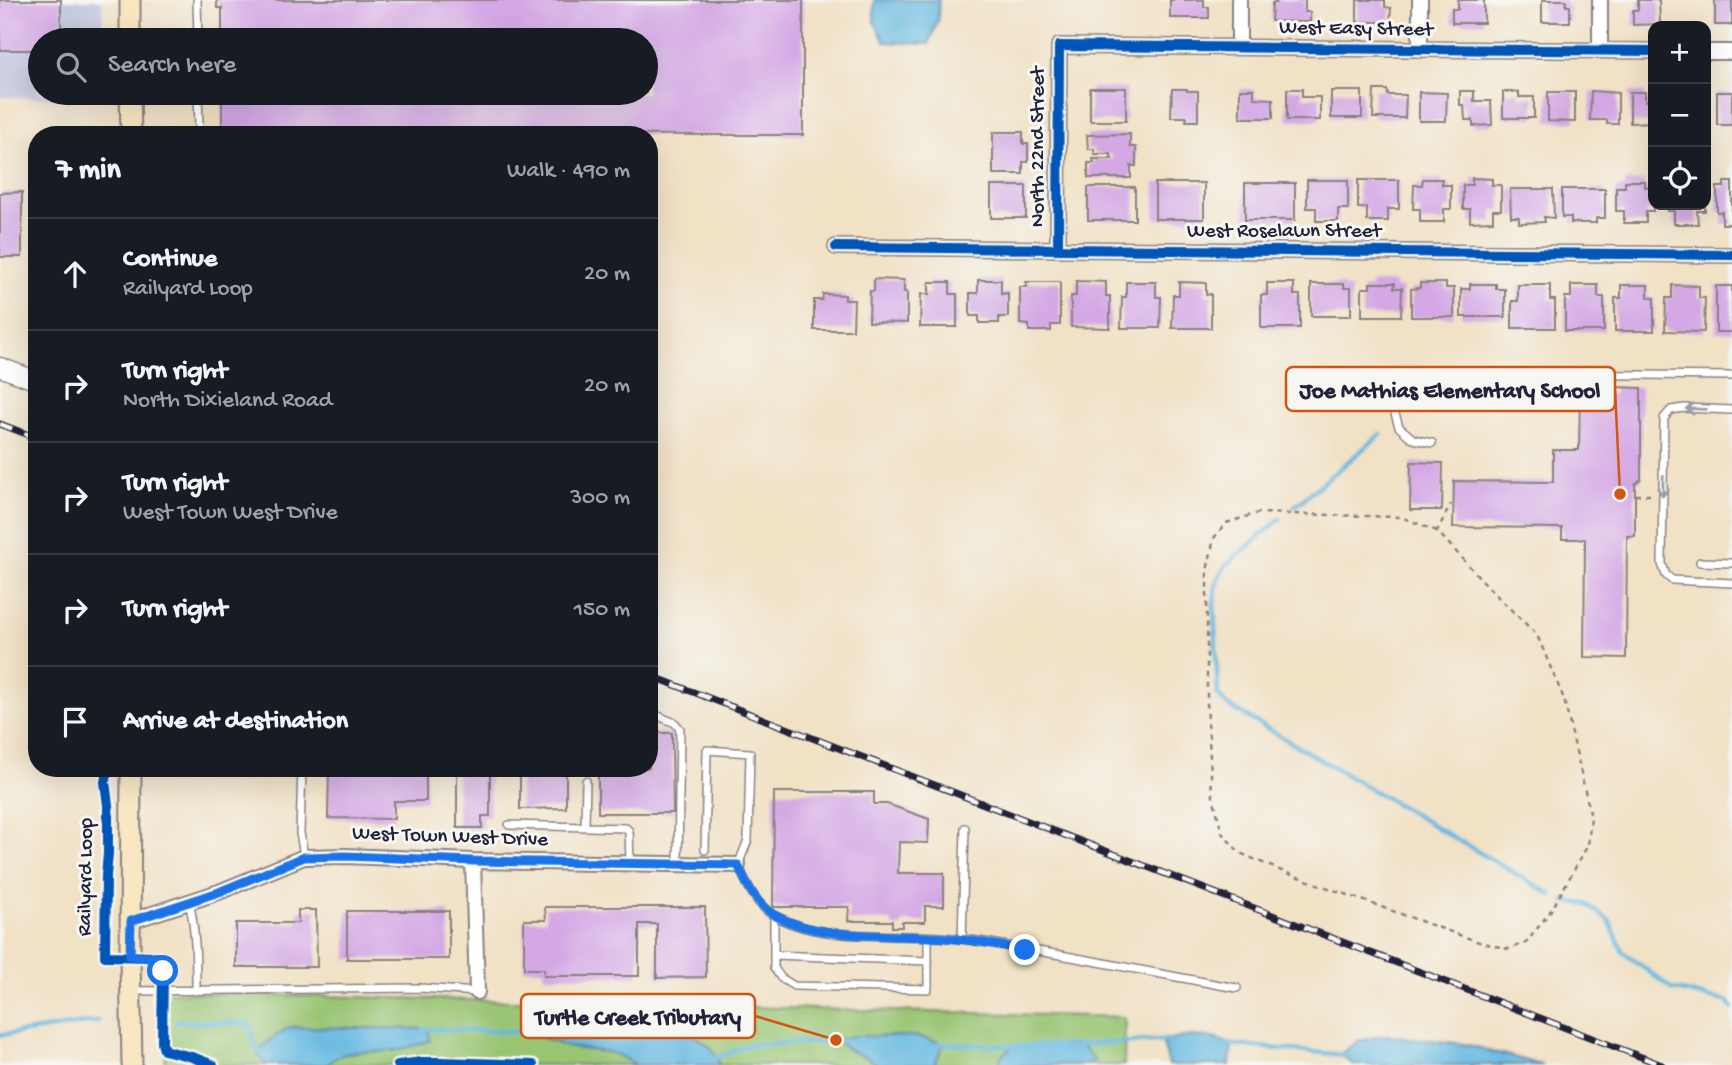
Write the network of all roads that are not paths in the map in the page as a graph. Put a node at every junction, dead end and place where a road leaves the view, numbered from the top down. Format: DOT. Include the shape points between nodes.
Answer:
graph roads {
  1 [pos="130,0"];
  2 [pos="197,0"];
  3 [pos="1239,0"];
  4 [pos="1420,0"];
  5 [pos="1600,0"];
  6 [pos="130,28"];
  7 [pos="198,28"];
  8 [pos="1059,46"];
  9 [pos="1239,47"];
  10 [pos="1420,50"];
  11 [pos="1600,51"];
  12 [pos="1648,51"];
  13 [pos="1711,52"];
  14 [pos="1732,52"];
  15 [pos="131,105"];
  16 [pos="198,105"];
  17 [pos="131,126"];
  18 [pos="199,126"];
  19 [pos="836,247"];
  20 [pos="1058,249"];
  21 [pos="1732,255"];
  22 [pos="0,367"];
  23 [pos="1420,373"];
  24 [pos="1545,374"];
  25 [pos="1732,376"];
  26 [pos="28,378"];
  27 [pos="1732,410"];
  28 [pos="1432,443"];
  29 [pos="1700,562"];
  30 [pos="1732,562"];
  31 [pos="1732,583"];
  32 [pos="658,716"];
  33 [pos="131,777"];
  34 [pos="302,777"];
  35 [pos="586,781"];
  36 [pos="509,825"];
  37 [pos="585,826"];
  38 [pos="965,828"];
  39 [pos="705,850"];
  40 [pos="304,857"];
  41 [pos="473,861"];
  42 [pos="630,863"];
  43 [pos="678,864"];
  44 [pos="738,865"];
  45 [pos="189,901"];
  46 [pos="774,915"];
  47 [pos="131,921"];
  48 [pos="928,937"];
  49 [pos="962,939"];
  50 [pos="774,955"];
  51 [pos="928,961"];
  52 [pos="1237,988"];
  53 [pos="196,990"];
  54 [pos="131,991"];
  55 [pos="478,992"];
  56 [pos="132,1065"];
  1 -- 6 [label="main road"];
  2 -- 7 [label="lane"];
  3 -- 9 [label="street"];
  4 -- 10 [label="street"];
  5 -- 11 [label="street"];
  8 -- 9 [label="street, West Easy Street"];
  8 -- 20 [label="street, North 22nd Street"];
  9 -- 10 [label="street, West Easy Street"];
  10 -- 11 [label="street, West Easy Street"];
  11 -- 12 [label="street, West Easy Street"];
  13 -- 14 [label="street"];
  15 -- 17 [label="main road"];
  16 -- 18 [label="lane"];
  19 -- 20 [label="street, West Roselawn Street"];
  20 -- 21 [label="street, West Roselawn Street"];
  22 -- 26 [label="street"];
  23 -- 28 [label="lane" via="1403,380 1395,414 1399,428 1413,439"];
  24 -- 25 [label="lane"];
  27 -- 31 [label="lane, one-way" via="1684,408 1671,410 1664,418 1662,565 1672,580"];
  29 -- 30 [label="lane"];
  32 -- 43 [label="lane" via="680,729"];
  33 -- 47 [label="main road"];
  34 -- 40 [label="lane"];
  35 -- 37 [label="lane"];
  36 -- 37 [label="lane"];
  37 -- 42 [label="lane" via="626,828"];
  38 -- 49 [label="lane"];
  39 -- 44 [label="lane" via="707,750 750,753 748,840"];
  40 -- 41 [label="street, West Town West Drive"];
  40 -- 45 [label="street, West Town West Drive"];
  41 -- 42 [label="street, West Town West Drive"];
  41 -- 55 [label="street"];
  42 -- 43 [label="street, West Town West Drive"];
  43 -- 44 [label="street, West Town West Drive"];
  44 -- 46 [label="lane" via="748,889"];
  45 -- 47 [label="street, West Town West Drive"];
  45 -- 53 [label="lane" via="196,945"];
  46 -- 48 [label="lane" via="838,933"];
  46 -- 50 [label="lane"];
  47 -- 54 [label="main road"];
  48 -- 49 [label="lane"];
  48 -- 51 [label="lane"];
  49 -- 52 [label="lane"];
  50 -- 51 [label="lane"];
  50 -- 51 [label="lane" via="774,968 794,986 928,989"];
  53 -- 54 [label="lane"];
  53 -- 55 [label="lane" via="420,988"];
  54 -- 56 [label="main road"];
}
